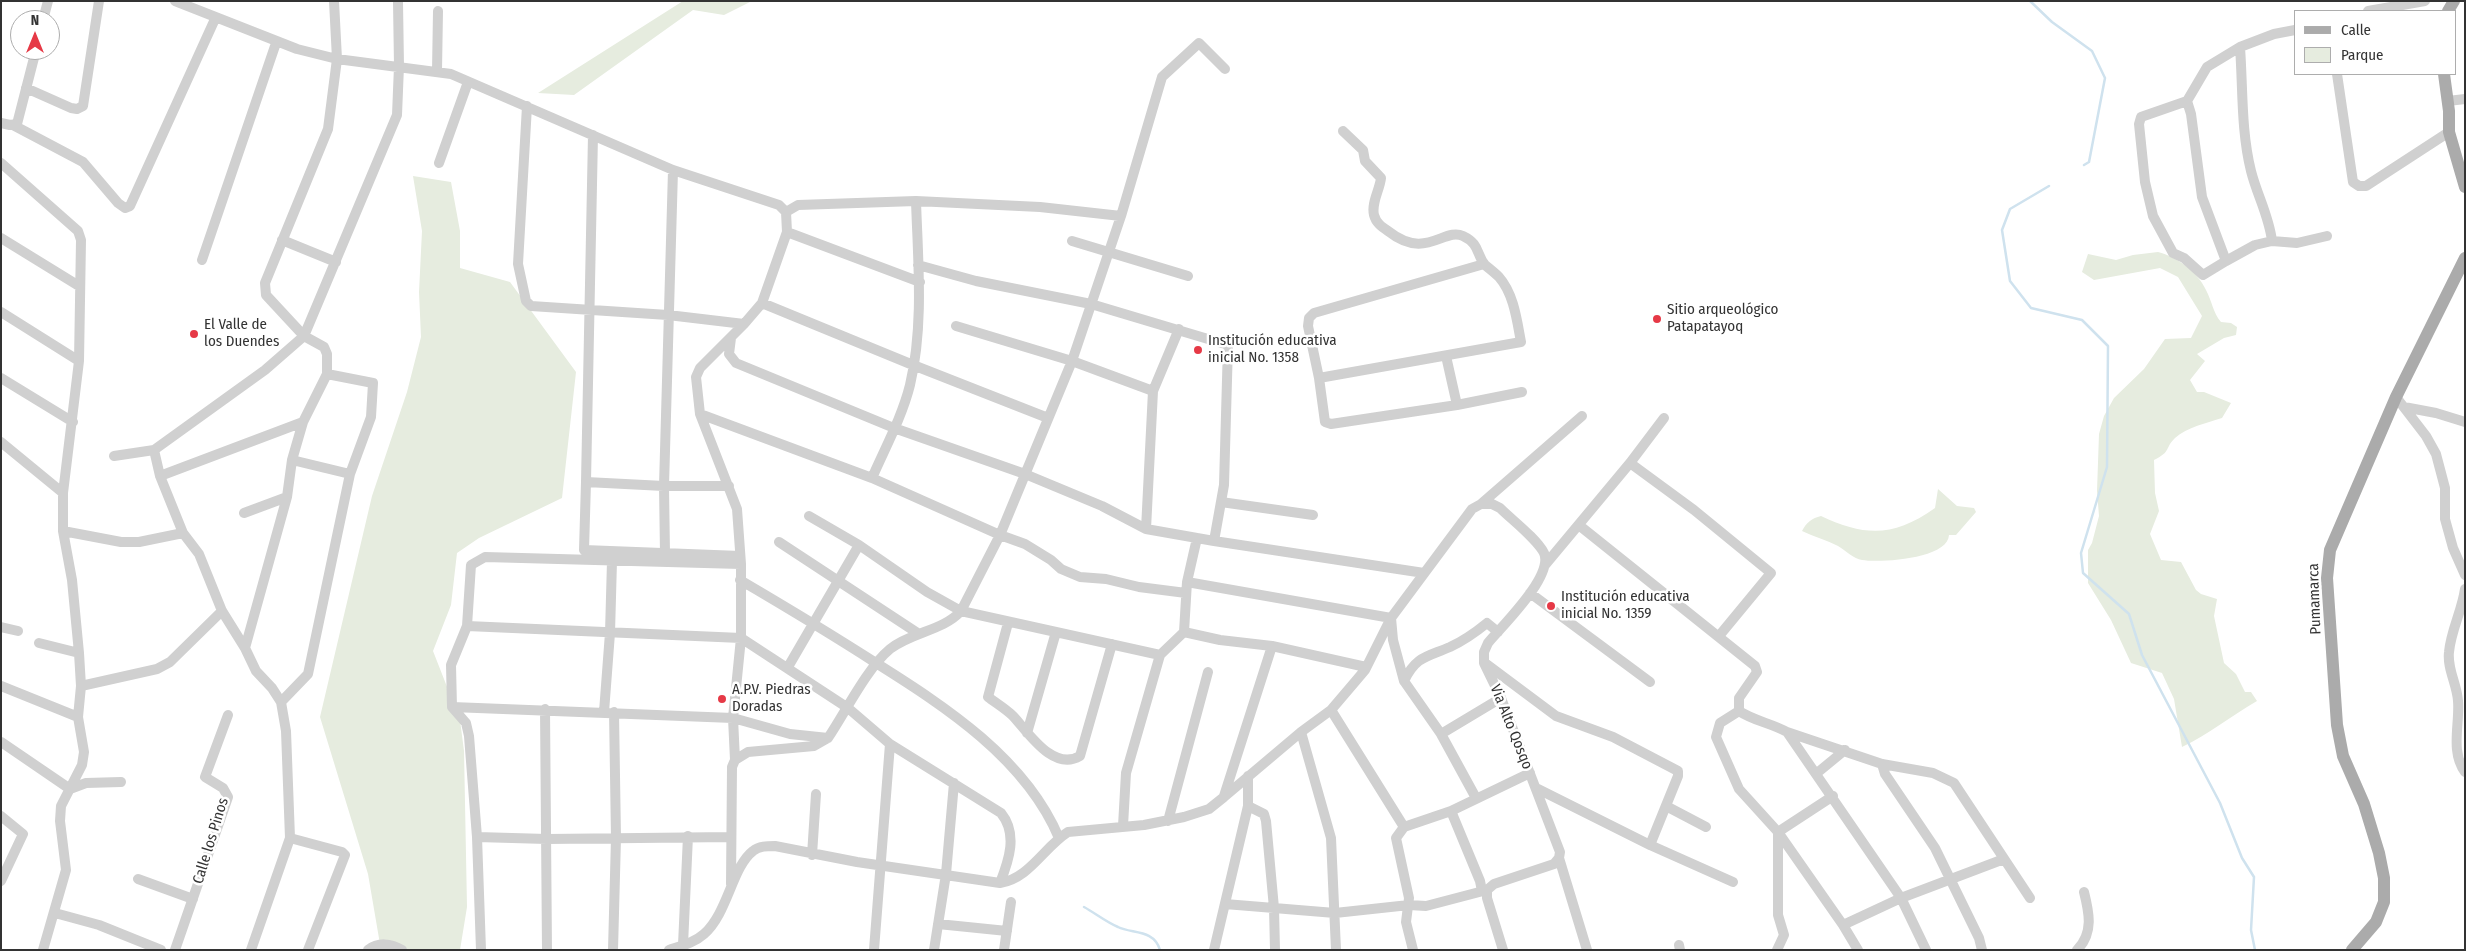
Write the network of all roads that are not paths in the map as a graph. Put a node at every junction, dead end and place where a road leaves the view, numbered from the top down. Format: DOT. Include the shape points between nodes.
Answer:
graph roads {
  1 [pos="99,1"];
  2 [pos="175,1"];
  3 [pos="334,1"];
  4 [pos="2424,1"];
  5 [pos="398,2"];
  6 [pos="2374,10"];
  7 [pos="438,12"];
  8 [pos="215,19"];
  9 [pos="2294,30"];
  10 [pos="276,43"];
  11 [pos="2240,47"];
  12 [pos="337,58"];
  13 [pos="33,60"];
  14 [pos="399,66"];
  15 [pos="1225,69"];
  16 [pos="438,72"];
  17 [pos="2338,75"];
  18 [pos="2444,75"];
  19 [pos="468,82"];
  20 [pos="26,88"];
  21 [pos="2465,99"];
  22 [pos="2187,101"];
  23 [pos="2448,101"];
  24 [pos="527,106"];
  25 [pos="1,122"];
  26 [pos="13,125"];
  27 [pos="1343,131"];
  28 [pos="2449,132"];
  29 [pos="593,135"];
  30 [pos="1,163"];
  31 [pos="439,163"];
  32 [pos="674,170"];
  33 [pos="2465,187"];
  34 [pos="916,201"];
  35 [pos="786,212"];
  36 [pos="1121,216"];
  37 [pos="787,232"];
  38 [pos="2327,236"];
  39 [pos="1,238"];
  40 [pos="282,240"];
  41 [pos="1072,241"];
  42 [pos="2272,241"];
  43 [pos="1108,252"];
  44 [pos="2465,258"];
  45 [pos="202,260"];
  46 [pos="2226,261"];
  47 [pos="336,262"];
  48 [pos="1484,264"];
  49 [pos="918,265"];
  50 [pos="1188,276"];
  51 [pos="920,282"];
  52 [pos="80,286"];
  53 [pos="762,303"];
  54 [pos="1091,304"];
  55 [pos="588,308"];
  56 [pos="1,312"];
  57 [pos="668,315"];
  58 [pos="744,324"];
  59 [pos="956,326"];
  60 [pos="1179,329"];
  61 [pos="304,336"];
  62 [pos="731,338"];
  63 [pos="1446,356"];
  64 [pos="79,361"];
  65 [pos="1072,361"];
  66 [pos="913,365"];
  67 [pos="327,374"];
  68 [pos="1,378"];
  69 [pos="1319,378"];
  70 [pos="1153,391"];
  71 [pos="1522,392"];
  72 [pos="2396,397"];
  73 [pos="1457,404"];
  74 [pos="2404,407"];
  75 [pos="700,414"];
  76 [pos="1582,416"];
  77 [pos="1048,418"];
  78 [pos="1664,418"];
  79 [pos="73,422"];
  80 [pos="303,422"];
  81 [pos="2465,422"];
  82 [pos="894,428"];
  83 [pos="1,442"];
  84 [pos="154,450"];
  85 [pos="114,456"];
  86 [pos="292,460"];
  87 [pos="1630,464"];
  88 [pos="350,474"];
  89 [pos="1025,474"];
  90 [pos="160,476"];
  91 [pos="872,478"];
  92 [pos="586,482"];
  93 [pos="664,486"];
  94 [pos="729,486"];
  95 [pos="63,493"];
  96 [pos="287,497"];
  97 [pos="1222,502"];
  98 [pos="1481,504"];
  99 [pos="244,513"];
  100 [pos="1314,515"];
  101 [pos="809,516"];
  102 [pos="1580,526"];
  103 [pos="1146,529"];
  104 [pos="64,532"];
  105 [pos="183,533"];
  106 [pos="1000,535"];
  107 [pos="1197,538"];
  108 [pos="1214,541"];
  109 [pos="779,542"];
  110 [pos="859,545"];
  111 [pos="665,554"];
  112 [pos="740,560"];
  113 [pos="612,561"];
  114 [pos="1545,565"];
  115 [pos="1424,573"];
  116 [pos="2465,575"];
  117 [pos="740,580"];
  118 [pos="839,581"];
  119 [pos="1187,582"];
  120 [pos="2465,589"];
  121 [pos="1186,593"];
  122 [pos="1530,593"];
  123 [pos="222,611"];
  124 [pos="961,611"];
  125 [pos="1391,618"];
  126 [pos="813,623"];
  127 [pos="1008,623"];
  128 [pos="467,626"];
  129 [pos="1,627"];
  130 [pos="18,631"];
  131 [pos="1056,632"];
  132 [pos="1184,632"];
  133 [pos="1498,632"];
  134 [pos="610,633"];
  135 [pos="919,634"];
  136 [pos="1719,636"];
  137 [pos="741,638"];
  138 [pos="39,643"];
  139 [pos="1112,644"];
  140 [pos="1272,646"];
  141 [pos="244,648"];
  142 [pos="80,653"];
  143 [pos="1160,656"];
  144 [pos="1484,662"];
  145 [pos="876,663"];
  146 [pos="788,667"];
  147 [pos="1366,667"];
  148 [pos="1208,672"];
  149 [pos="1404,681"];
  150 [pos="1650,682"];
  151 [pos="1,686"];
  152 [pos="81,686"];
  153 [pos="1501,698"];
  154 [pos="281,702"];
  155 [pos="452,707"];
  156 [pos="848,708"];
  157 [pos="545,709"];
  158 [pos="1331,710"];
  159 [pos="1739,711"];
  160 [pos="604,712"];
  161 [pos="614,712"];
  162 [pos="228,715"];
  163 [pos="78,718"];
  164 [pos="733,718"];
  165 [pos="1301,732"];
  166 [pos="1787,732"];
  167 [pos="1027,733"];
  168 [pos="1441,734"];
  169 [pos="828,738"];
  170 [pos="1,742"];
  171 [pos="890,744"];
  172 [pos="1845,750"];
  173 [pos="735,760"];
  174 [pos="1882,764"];
  175 [pos="2465,772"];
  176 [pos="1530,773"];
  177 [pos="1817,773"];
  178 [pos="1248,776"];
  179 [pos="121,782"];
  180 [pos="954,782"];
  181 [pos="1536,788"];
  182 [pos="70,789"];
  183 [pos="816,794"];
  184 [pos="1832,796"];
  185 [pos="1224,797"];
  186 [pos="1476,798"];
  187 [pos="1248,806"];
  188 [pos="1666,806"];
  189 [pos="1451,811"];
  190 [pos="1,816"];
  191 [pos="1168,821"];
  192 [pos="1123,826"];
  193 [pos="1404,827"];
  194 [pos="1706,827"];
  195 [pos="1778,832"];
  196 [pos="688,836"];
  197 [pos="731,836"];
  198 [pos="477,837"];
  199 [pos="290,838"];
  200 [pos="616,838"];
  201 [pos="1059,838"];
  202 [pos="547,839"];
  203 [pos="1650,845"];
  204 [pos="812,855"];
  205 [pos="1559,858"];
  206 [pos="2004,859"];
  207 [pos="880,866"];
  208 [pos="946,874"];
  209 [pos="2,877"];
  210 [pos="138,879"];
  211 [pos="1950,879"];
  212 [pos="1000,882"];
  213 [pos="1733,882"];
  214 [pos="731,888"];
  215 [pos="1484,890"];
  216 [pos="2084,892"];
  217 [pos="1901,898"];
  218 [pos="2030,898"];
  219 [pos="193,899"];
  220 [pos="1010,902"];
  221 [pos="1225,904"];
  222 [pos="1409,905"];
  223 [pos="1274,908"];
  224 [pos="55,913"];
  225 [pos="1335,913"];
  226 [pos="938,924"];
  227 [pos="1843,925"];
  228 [pos="1006,931"];
  229 [pos="684,945"];
  230 [pos="695,945"];
  231 [pos="43,950"];
  232 [pos="161,950"];
  233 [pos="175,950"];
  234 [pos="251,950"];
  235 [pos="308,950"];
  236 [pos="368,950"];
  237 [pos="402,950"];
  238 [pos="480,950"];
  239 [pos="547,950"];
  240 [pos="613,950"];
  241 [pos="669,950"];
  242 [pos="874,950"];
  243 [pos="934,950"];
  244 [pos="1004,950"];
  245 [pos="1214,950"];
  246 [pos="1275,950"];
  247 [pos="1336,950"];
  248 [pos="1413,950"];
  249 [pos="1503,950"];
  250 [pos="1586,950"];
  251 [pos="1777,950"];
  252 [pos="1858,950"];
  253 [pos="1926,950"];
  254 [pos="1982,950"];
  255 [pos="2077,950"];
  256 [pos="2352,950"];
  1 -- 20 [label="street" via="83,106 71,108"];
  2 -- 8 [label="street"];
  3 -- 12 [label="street"];
  4 -- 6 [label="street"];
  5 -- 14 [label="street"];
  7 -- 16 [label="street"];
  8 -- 10 [label="street"];
  8 -- 26 [label="street" via="130,206 125,208 118,203 83,162"];
  9 -- 11 [label="street"];
  10 -- 12 [label="street"];
  10 -- 45 [label="street"];
  11 -- 22 [label="street" via="2207,67"];
  11 -- 42 [label="street" via="2247,147"];
  12 -- 14 [label="street"];
  12 -- 40 [label="street" via="328,129"];
  13 -- 20 [label="street"];
  14 -- 16 [label="street"];
  14 -- 47 [label="street" via="397,115"];
  15 -- 36 [label="street" via="1199,43 1162,77"];
  16 -- 19 [label="street"];
  17 -- 28 [label="street" via="2353,182 2359,186 2366,186"];
  18 -- 23 [label="main road"];
  19 -- 24 [label="street"];
  19 -- 31 [label="street"];
  20 -- 26 [label="street" via="17,124"];
  21 -- 23 [label="street"];
  22 -- 46 [label="street" via="2202,197"];
  22 -- 46 [label="street" via="2141,117 2146,182 2153,216 2172,253 2184,258 2202,275"];
  23 -- 28 [label="main road"];
  24 -- 29 [label="street"];
  24 -- 55 [label="street" via="518,264 526,301 531,306"];
  25 -- 26 [label="street"];
  27 -- 48 [label="street" via="1363,150 1365,161 1381,178 1373,213 1378,223 1403,241 1416,245 1461,235 1477,247"];
  28 -- 33 [label="main road"];
  29 -- 32 [label="street"];
  29 -- 55 [label="street"];
  30 -- 52 [label="street" via="78,231 81,240"];
  32 -- 35 [label="street" via="779,205"];
  32 -- 57 [label="street"];
  34 -- 35 [label="street" via="798,205"];
  34 -- 36 [label="street" via="1040,207"];
  34 -- 49 [label="street"];
  35 -- 37 [label="street"];
  36 -- 43 [label="street"];
  37 -- 51 [label="street"];
  37 -- 53 [label="street"];
  38 -- 42 [label="street" via="2297,243"];
  39 -- 52 [label="street"];
  40 -- 47 [label="street"];
  40 -- 61 [label="street" via="265,283 266,295"];
  41 -- 43 [label="street"];
  42 -- 46 [label="street"];
  43 -- 50 [label="street"];
  43 -- 54 [label="street"];
  44 -- 72 [label="main road, Pumamarca"];
  47 -- 61 [label="street"];
  48 -- 63 [label="street" via="1507,289 1521,342"];
  48 -- 69 [label="street" via="1314,313 1308,326"];
  49 -- 51 [label="street"];
  49 -- 54 [label="street" via="976,281"];
  51 -- 66 [label="street"];
  52 -- 64 [label="street"];
  53 -- 58 [label="street"];
  53 -- 66 [label="street"];
  54 -- 60 [label="street"];
  54 -- 65 [label="street"];
  55 -- 57 [label="street"];
  55 -- 92 [label="street"];
  56 -- 64 [label="street"];
  57 -- 58 [label="street"];
  57 -- 93 [label="street"];
  58 -- 62 [label="street"];
  59 -- 65 [label="street"];
  60 -- 70 [label="street"];
  60 -- 97 [label="street" via="1228,344"];
  61 -- 67 [label="street" via="324,347"];
  61 -- 84 [label="street" via="266,370"];
  62 -- 75 [label="street" via="698,372"];
  62 -- 82 [label="street" via="729,354 736,363"];
  63 -- 69 [label="street"];
  63 -- 73 [label="street"];
  64 -- 79 [label="street"];
  65 -- 70 [label="street"];
  65 -- 77 [label="street"];
  66 -- 77 [label="street"];
  66 -- 82 [label="street" via="910,386"];
  67 -- 80 [label="street"];
  67 -- 88 [label="street" via="373,383 371,417"];
  68 -- 79 [label="street"];
  69 -- 73 [label="street" via="1327,424"];
  70 -- 103 [label="street"];
  71 -- 73 [label="street"];
  72 -- 74 [label="street"];
  72 -- 256 [label="main road, Pumamarca" via="2330,550 2327,566 2337,725 2343,756 2364,804 2384,878 2384,902 2376,922"];
  74 -- 81 [label="street"];
  74 -- 116 [label="street" via="2436,454 2445,488 2445,519 2452,548"];
  75 -- 91 [label="street"];
  75 -- 94 [label="street"];
  76 -- 98 [label="street"];
  77 -- 89 [label="street"];
  78 -- 87 [label="street"];
  79 -- 95 [label="street"];
  80 -- 86 [label="street"];
  80 -- 90 [label="street"];
  82 -- 89 [label="street"];
  82 -- 91 [label="street"];
  83 -- 95 [label="street"];
  84 -- 85 [label="street"];
  84 -- 90 [label="street"];
  86 -- 88 [label="street"];
  86 -- 96 [label="street"];
  87 -- 102 [label="street"];
  87 -- 136 [label="street" via="1694,510 1771,573"];
  88 -- 154 [label="street" via="308,674"];
  89 -- 103 [label="street" via="1102,506"];
  89 -- 106 [label="street"];
  90 -- 105 [label="street"];
  91 -- 106 [label="street"];
  92 -- 93 [label="street"];
  92 -- 111 [label="street" via="584,550"];
  93 -- 94 [label="street"];
  93 -- 111 [label="street"];
  94 -- 112 [label="street" via="737,509"];
  95 -- 104 [label="street"];
  96 -- 99 [label="street"];
  96 -- 141 [label="street"];
  97 -- 100 [label="street"];
  97 -- 108 [label="street"];
  98 -- 114 [label="street" via="1500,508 1544,554"];
  98 -- 115 [label="street" via="1472,509"];
  101 -- 110 [label="street"];
  102 -- 114 [label="street"];
  102 -- 136 [label="street"];
  103 -- 107 [label="street"];
  104 -- 105 [label="street" via="130,542"];
  104 -- 142 [label="street"];
  105 -- 123 [label="street" via="199,554"];
  106 -- 121 [label="street" via="1025,544 1061,570 1080,577"];
  106 -- 124 [label="street"];
  107 -- 108 [label="street"];
  107 -- 119 [label="street"];
  108 -- 115 [label="street"];
  109 -- 118 [label="street"];
  110 -- 118 [label="street"];
  110 -- 124 [label="street" via="927,592"];
  111 -- 112 [label="street"];
  112 -- 113 [label="street"];
  112 -- 117 [label="street"];
  113 -- 128 [label="street" via="484,557 471,565"];
  113 -- 134 [label="street"];
  114 -- 122 [label="street" via="1540,580"];
  115 -- 125 [label="street"];
  117 -- 126 [label="street"];
  117 -- 137 [label="street"];
  118 -- 126 [label="street"];
  118 -- 135 [label="street"];
  119 -- 121 [label="street"];
  119 -- 125 [label="street"];
  120 -- 175 [label="street" via="2449,653 2450,672 2458,701 2456,748"];
  121 -- 132 [label="street"];
  122 -- 133 [label="street"];
  122 -- 150 [label="street"];
  123 -- 141 [label="street"];
  123 -- 152 [label="street" via="170,662 157,669"];
  124 -- 127 [label="street"];
  124 -- 135 [label="street" via="953,620"];
  125 -- 147 [label="street"];
  125 -- 149 [label="street"];
  126 -- 145 [label="street"];
  126 -- 146 [label="street"];
  127 -- 131 [label="street"];
  127 -- 167 [label="street" via="988,698 1011,714"];
  128 -- 134 [label="street"];
  128 -- 155 [label="street" via="451,665"];
  129 -- 130 [label="street"];
  131 -- 139 [label="street"];
  131 -- 167 [label="street"];
  132 -- 140 [label="street"];
  132 -- 143 [label="street"];
  133 -- 144 [label="street" via="1488,642"];
  133 -- 149 [label="street" via="1487,623 1450,647 1427,654 1411,667"];
  134 -- 137 [label="street"];
  134 -- 160 [label="street"];
  135 -- 145 [label="street" via="890,649"];
  136 -- 159 [label="street" via="1755,666 1757,672 1739,698"];
  137 -- 146 [label="street"];
  137 -- 164 [label="street"];
  138 -- 142 [label="street"];
  139 -- 143 [label="street"];
  139 -- 167 [label="street" via="1080,756 1074,759 1049,754"];
  140 -- 147 [label="street"];
  140 -- 185 [label="street"];
  141 -- 154 [label="street" via="256,671"];
  142 -- 152 [label="street"];
  143 -- 192 [label="street" via="1126,773"];
  144 -- 153 [label="street, Via Alto Qosqo"];
  144 -- 188 [label="street" via="1556,716 1613,737 1678,771"];
  145 -- 156 [label="street"];
  145 -- 201 [label="street" via="922,692 994,747 1045,808"];
  146 -- 156 [label="street"];
  147 -- 158 [label="street"];
  148 -- 191 [label="street"];
  149 -- 168 [label="street"];
  151 -- 163 [label="street"];
  152 -- 163 [label="street"];
  153 -- 168 [label="street"];
  153 -- 176 [label="street, Via Alto Qosqo"];
  154 -- 199 [label="street" via="286,731"];
  155 -- 157 [label="street"];
  155 -- 198 [label="street" via="466,723 469,736"];
  156 -- 169 [label="street"];
  156 -- 171 [label="street"];
  157 -- 160 [label="street"];
  157 -- 202 [label="street"];
  158 -- 165 [label="street"];
  158 -- 193 [label="street"];
  159 -- 166 [label="street" via="1752,720 1773,724"];
  159 -- 195 [label="street" via="1720,723 1716,737 1739,789"];
  160 -- 161 [label="street"];
  161 -- 164 [label="street"];
  161 -- 200 [label="street"];
  162 -- 219 [label="street, Calle los Pinos" via="205,778 223,788 228,797"];
  163 -- 182 [label="street" via="84,752"];
  164 -- 169 [label="street" via="790,734"];
  164 -- 173 [label="street"];
  165 -- 178 [label="street"];
  165 -- 225 [label="street" via="1331,838"];
  166 -- 172 [label="street"];
  166 -- 177 [label="street"];
  168 -- 186 [label="street"];
  169 -- 173 [label="street" via="814,746 748,752"];
  170 -- 182 [label="street"];
  171 -- 180 [label="street"];
  171 -- 207 [label="street"];
  172 -- 174 [label="street"];
  172 -- 177 [label="street"];
  173 -- 197 [label="street" via="732,767"];
  174 -- 206 [label="street" via="1933,773 1954,783"];
  174 -- 211 [label="street" via="1885,774 1935,848"];
  176 -- 181 [label="street, Via Alto Qosqo"];
  176 -- 186 [label="street"];
  177 -- 184 [label="street"];
  178 -- 185 [label="street"];
  178 -- 187 [label="street"];
  179 -- 182 [label="street" via="86,783"];
  180 -- 208 [label="street"];
  180 -- 212 [label="street" via="1001,813 1006,820 1010,829 1010,849"];
  181 -- 203 [label="street"];
  181 -- 205 [label="street, Via Alto Qosqo" via="1560,852"];
  182 -- 224 [label="street" via="61,806 66,870"];
  183 -- 204 [label="street"];
  184 -- 195 [label="street"];
  184 -- 217 [label="street"];
  185 -- 191 [label="street" via="1203,811"];
  186 -- 189 [label="street"];
  187 -- 221 [label="street"];
  187 -- 223 [label="street" via="1264,814 1266,821"];
  188 -- 194 [label="street"];
  188 -- 203 [label="street"];
  189 -- 193 [label="street"];
  189 -- 215 [label="street"];
  190 -- 209 [label="street" via="23,834"];
  191 -- 192 [label="street"];
  192 -- 201 [label="street" via="1076,831"];
  193 -- 222 [label="street" via="1396,838"];
  195 -- 227 [label="street"];
  195 -- 251 [label="street" via="1778,915 1784,935"];
  196 -- 197 [label="street"];
  196 -- 200 [label="street"];
  196 -- 229 [label="street"];
  197 -- 214 [label="street"];
  198 -- 202 [label="street"];
  198 -- 238 [label="street"];
  199 -- 234 [label="street"];
  199 -- 235 [label="street" via="342,852 345,856"];
  200 -- 202 [label="street"];
  200 -- 240 [label="street"];
  201 -- 212 [label="street" via="1018,878"];
  202 -- 239 [label="street"];
  203 -- 213 [label="street"];
  204 -- 207 [label="street"];
  204 -- 214 [label="street" via="775,846 754,850 747,856"];
  205 -- 215 [label="street" via="1554,864"];
  205 -- 250 [label="street, Via Alto Qosqo"];
  206 -- 211 [label="street"];
  206 -- 218 [label="street"];
  207 -- 208 [label="street"];
  207 -- 242 [label="street"];
  208 -- 212 [label="street"];
  208 -- 226 [label="street"];
  210 -- 219 [label="street"];
  211 -- 217 [label="street"];
  211 -- 254 [label="street"];
  214 -- 230 [label="street" via="720,914"];
  215 -- 222 [label="street" via="1439,904"];
  215 -- 249 [label="street"];
  216 -- 255 [label="street" via="2089,932"];
  217 -- 227 [label="street"];
  217 -- 253 [label="street"];
  219 -- 233 [label="street, Calle los Pinos"];
  220 -- 228 [label="street"];
  221 -- 223 [label="street"];
  221 -- 245 [label="street"];
  222 -- 225 [label="street"];
  222 -- 248 [label="street" via="1406,922"];
  223 -- 225 [label="street"];
  223 -- 246 [label="street"];
  224 -- 231 [label="street"];
  224 -- 232 [label="street" via="99,925"];
  225 -- 247 [label="street"];
  226 -- 228 [label="street"];
  226 -- 243 [label="street"];
  227 -- 252 [label="street"];
  228 -- 244 [label="street"];
  229 -- 230 [label="street"];
  229 -- 241 [label="street"];
  236 -- 237 [label="street" via="388,944"];
}
